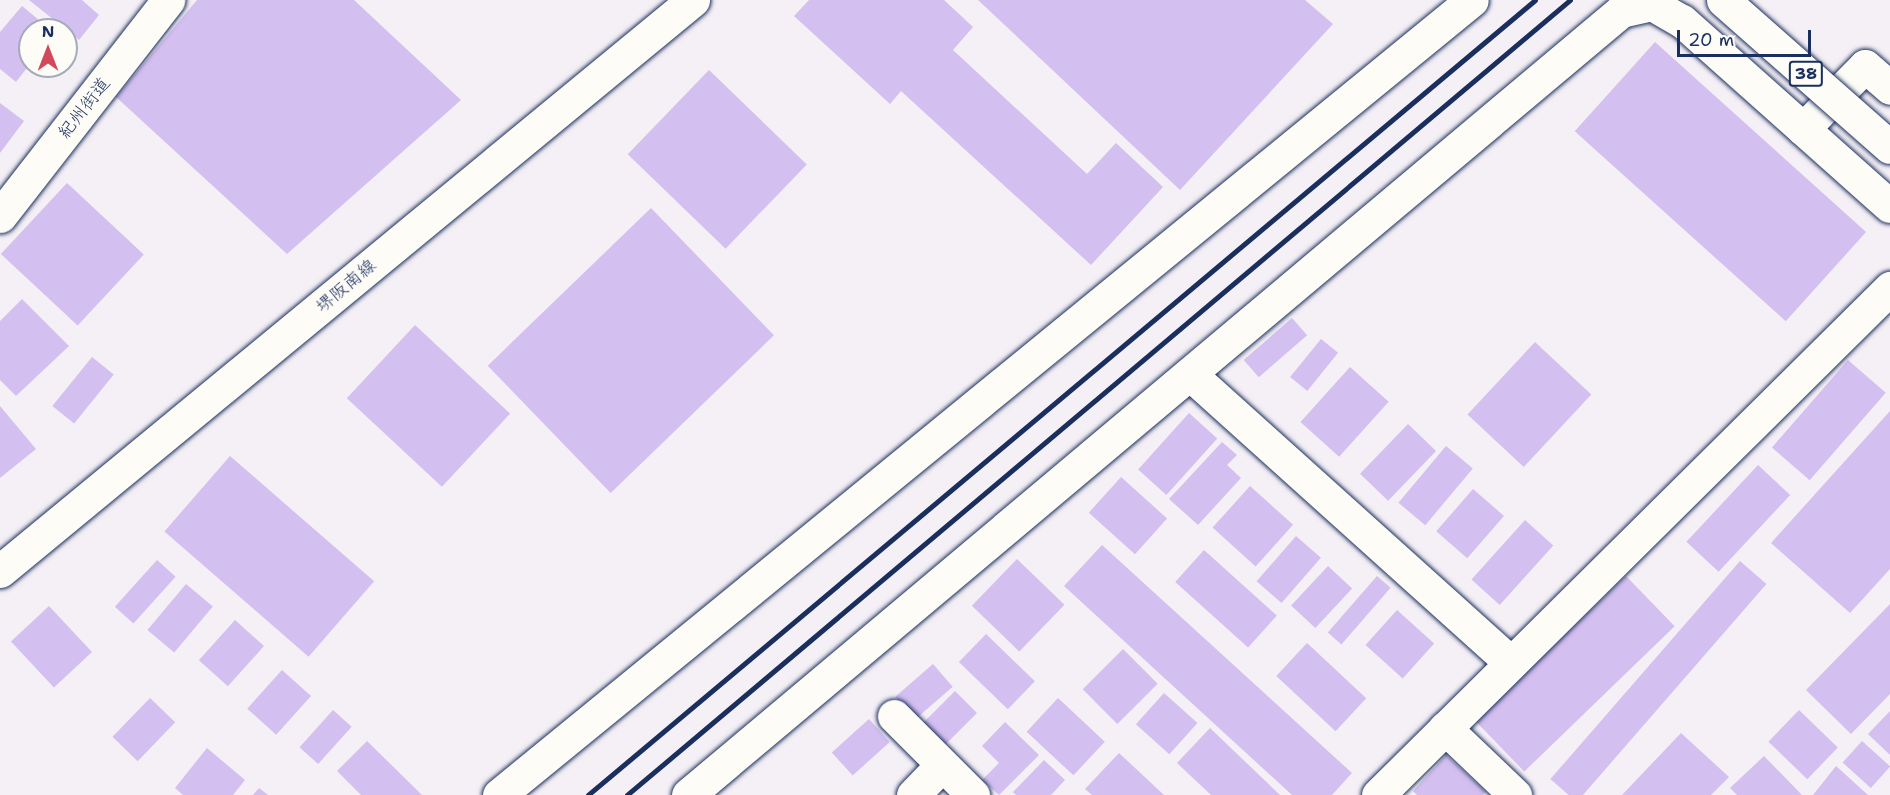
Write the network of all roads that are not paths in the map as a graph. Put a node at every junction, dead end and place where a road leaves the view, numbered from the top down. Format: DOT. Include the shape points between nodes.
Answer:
graph roads {
  1 [pos="693,0"];
  2 [pos="1472,0"];
  3 [pos="1723,0"];
  4 [pos="158,4"];
  5 [pos="1890,88"];
  6 [pos="1803,129"];
  7 [pos="1890,147"];
  8 [pos="1890,206"];
  9 [pos="0,216"];
  10 [pos="1890,288"];
  11 [pos="1190,374"];
  12 [pos="0,571"];
  13 [pos="1509,661"];
  14 [pos="894,716"];
  15 [pos="1445,728"];
  16 [pos="941,765"];
  17 [pos="499,795"];
  18 [pos="688,795"];
  19 [pos="913,795"];
  20 [pos="973,795"];
  21 [pos="1378,795"];
  22 [pos="1515,795"];
  1 -- 12 [label="street, 堺阪南線"];
  2 -- 17 [label="street"];
  3 -- 7 [label="street, 38, bridge"];
  4 -- 9 [label="street, 紀州街道"];
  5 -- 6 [label="street" via="1865,66"];
  6 -- 8 [label="street"];
  6 -- 11 [label="street" via="1682,21 1652,4 1622,11"];
  10 -- 13 [label="street"];
  11 -- 13 [label="street"];
  11 -- 18 [label="street"];
  13 -- 15 [label="street"];
  14 -- 16 [label="street"];
  15 -- 21 [label="street"];
  15 -- 22 [label="street"];
  16 -- 19 [label="street"];
  16 -- 20 [label="street"];
}
